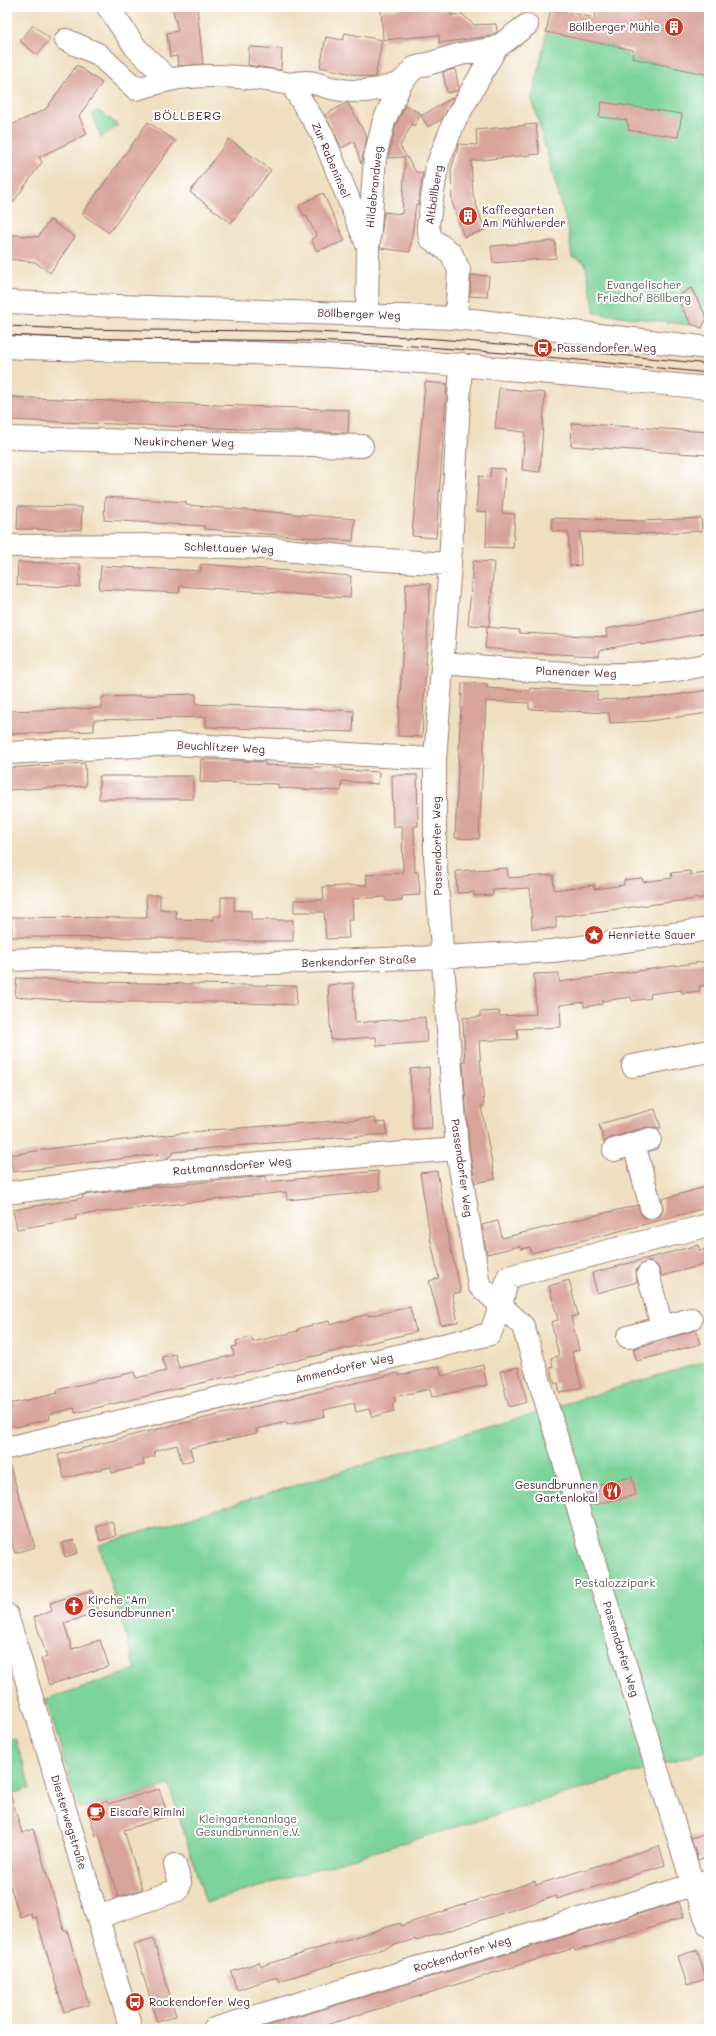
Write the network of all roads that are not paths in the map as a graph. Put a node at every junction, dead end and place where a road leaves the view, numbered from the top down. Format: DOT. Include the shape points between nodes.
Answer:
graph roads {
  1 [pos="108,7"];
  2 [pos="527,25"];
  3 [pos="66,40"];
  4 [pos="496,48"];
  5 [pos="169,80"];
  6 [pos="400,83"];
  7 [pos="291,84"];
  8 [pos="368,247"];
  9 [pos="7,302"];
  10 [pos="367,314"];
  11 [pos="456,318"];
  12 [pos="7,348"];
  13 [pos="709,348"];
  14 [pos="461,364"];
  15 [pos="709,388"];
  16 [pos="7,438"];
  17 [pos="362,446"];
  18 [pos="7,546"];
  19 [pos="450,564"];
  20 [pos="443,663"];
  21 [pos="709,664"];
  22 [pos="7,753"];
  23 [pos="435,759"];
  24 [pos="709,930"];
  25 [pos="442,957"];
  26 [pos="7,960"];
  27 [pos="709,1051"];
  28 [pos="633,1066"];
  29 [pos="632,1144"];
  30 [pos="457,1149"];
  31 [pos="7,1193"];
  32 [pos="709,1225"];
  33 [pos="650,1241"];
  34 [pos="501,1305"];
  35 [pos="691,1319"];
  36 [pos="662,1327"];
  37 [pos="628,1336"];
  38 [pos="7,1448"];
  39 [pos="7,1615"];
  40 [pos="175,1865"];
  41 [pos="701,1882"];
  42 [pos="98,1917"];
  43 [pos="709,1926"];
  44 [pos="131,2029"];
  45 [pos="214,2029"];
  1 -- 5 [label="street" via="136,48"];
  2 -- 4 [label="street, Hildebrandweg"];
  3 -- 5 [label="street" via="98,54 136,89"];
  4 -- 6 [label="street, Hildebrandweg" via="461,54 414,68"];
  4 -- 11 [label="street, Altböllberg" via="451,130 437,166 429,218 430,238 452,253 459,270"];
  5 -- 7 [label="street" via="184,77 258,78"];
  6 -- 7 [label="street" via="370,92 336,89 308,80"];
  6 -- 8 [label="street, Hildebrandweg" via="384,121 375,157"];
  7 -- 8 [label="street, Zur Rabeninsel" via="322,134"];
  8 -- 10 [label="street, Zur Rabeninsel"];
  9 -- 10 [label="street, Böllberger Weg"];
  10 -- 11 [label="street, Böllberger Weg"];
  11 -- 13 [label="street, Böllberger Weg"];
  12 -- 14 [label="street" via="279,354"];
  14 -- 15 [label="street"];
  14 -- 19 [label="street, Passendorfer Weg"];
  16 -- 17 [label="street, Neukirchener Weg"];
  18 -- 19 [label="street, Schlettauer Weg" via="143,545 267,548 369,559"];
  19 -- 20 [label="street, Passendorfer Weg"];
  20 -- 21 [label="street, Planenaer Weg" via="589,675 634,674"];
  20 -- 23 [label="street, Passendorfer Weg"];
  22 -- 23 [label="street, Beuchlitzer Weg" via="176,744"];
  23 -- 25 [label="street, Passendorfer Weg" via="435,856"];
  24 -- 25 [label="street, Benkendorfer Straße" via="553,951"];
  25 -- 26 [label="street, Benkendorfer Straße" via="216,965"];
  25 -- 30 [label="street, Passendorfer Weg"];
  27 -- 28 [label="street"];
  29 -- 33 [label="street" via="652,1212"];
  30 -- 31 [label="street, Rattmannsdorfer Weg" via="168,1171"];
  30 -- 34 [label="street, Passendorfer Weg" via="479,1285"];
  32 -- 33 [label="street, Ammendorfer Weg"];
  33 -- 34 [label="street, Ammendorfer Weg" via="508,1277"];
  33 -- 36 [label="street" via="647,1269"];
  34 -- 38 [label="street, Ammendorfer Weg" via="490,1334"];
  34 -- 41 [label="street, Passendorfer Weg" via="523,1326"];
  35 -- 36 [label="street"];
  36 -- 37 [label="street"];
  39 -- 42 [label="street, Diesterwegstraße"];
  40 -- 42 [label="street" via="180,1883 178,1890"];
  41 -- 43 [label="street, Passendorfer Weg"];
  41 -- 45 [label="street, Rockendorfer Weg"];
  42 -- 44 [label="street, Diesterwegstraße"];
}
